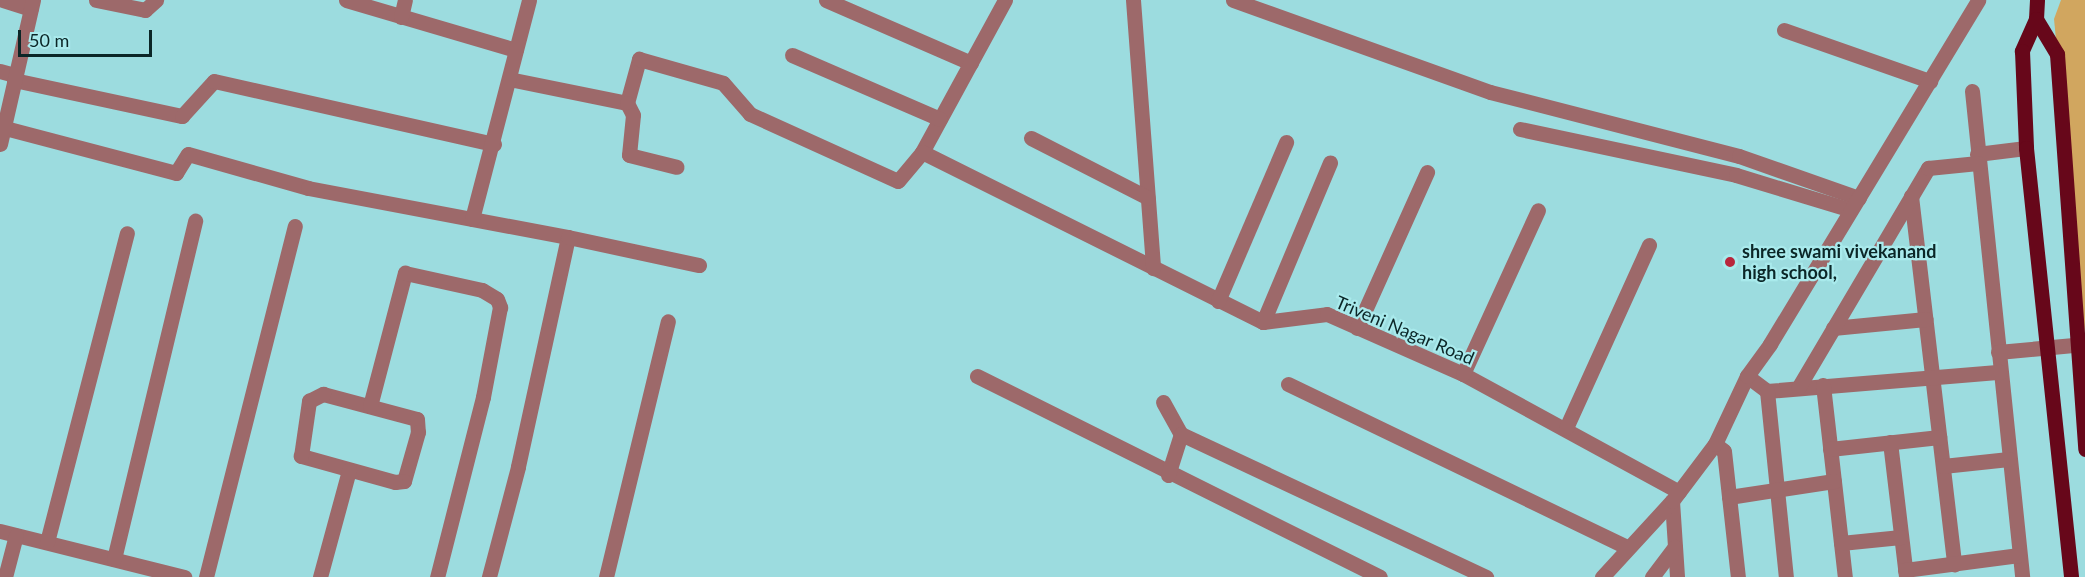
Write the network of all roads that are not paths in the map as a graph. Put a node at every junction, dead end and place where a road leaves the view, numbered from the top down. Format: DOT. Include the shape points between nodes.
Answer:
graph roads {
  1 [pos="3,0"];
  2 [pos="96,0"];
  3 [pos="156,0"];
  4 [pos="346,0"];
  5 [pos="405,0"];
  6 [pos="529,0"];
  7 [pos="826,0"];
  8 [pos="1005,0"];
  9 [pos="1134,0"];
  10 [pos="1233,0"];
  11 [pos="2037,0"];
  12 [pos="1974,1"];
  13 [pos="32,4"];
  14 [pos="401,17"];
  15 [pos="2037,19"];
  16 [pos="1785,30"];
  17 [pos="516,50"];
  18 [pos="792,55"];
  19 [pos="970,63"];
  20 [pos="0,71"];
  21 [pos="15,78"];
  22 [pos="510,79"];
  23 [pos="1930,81"];
  24 [pos="1972,91"];
  25 [pos="627,103"];
  26 [pos="940,119"];
  27 [pos="4,128"];
  28 [pos="1520,129"];
  29 [pos="1031,138"];
  30 [pos="1286,142"];
  31 [pos="0,144"];
  32 [pos="494,144"];
  33 [pos="2026,148"];
  34 [pos="922,152"];
  35 [pos="1978,159"];
  36 [pos="1330,163"];
  37 [pos="677,167"];
  38 [pos="1427,172"];
  39 [pos="1911,196"];
  40 [pos="1148,198"];
  41 [pos="1855,204"];
  42 [pos="1538,210"];
  43 [pos="472,219"];
  44 [pos="195,221"];
  45 [pos="296,226"];
  46 [pos="127,233"];
  47 [pos="568,237"];
  48 [pos="1649,245"];
  49 [pos="699,265"];
  50 [pos="1154,268"];
  51 [pos="1218,301"];
  52 [pos="1926,319"];
  53 [pos="668,321"];
  54 [pos="1263,322"];
  55 [pos="1357,328"];
  56 [pos="1833,328"];
  57 [pos="2080,345"];
  58 [pos="2045,348"];
  59 [pos="1998,351"];
  60 [pos="2000,372"];
  61 [pos="1463,374"];
  62 [pos="977,376"];
  63 [pos="1747,376"];
  64 [pos="1933,377"];
  65 [pos="1288,384"];
  66 [pos="1823,385"];
  67 [pos="1798,387"];
  68 [pos="1767,391"];
  69 [pos="1163,402"];
  70 [pos="370,406"];
  71 [pos="1566,428"];
  72 [pos="1180,434"];
  73 [pos="1939,437"];
  74 [pos="1890,442"];
  75 [pos="1715,444"];
  76 [pos="1830,449"];
  77 [pos="2085,449"];
  78 [pos="2009,459"];
  79 [pos="1943,466"];
  80 [pos="349,471"];
  81 [pos="1168,475"];
  82 [pos="1834,481"];
  83 [pos="1777,490"];
  84 [pos="1675,497"];
  85 [pos="1729,497"];
  86 [pos="0,531"];
  87 [pos="16,535"];
  88 [pos="1901,537"];
  89 [pos="47,542"];
  90 [pos="1841,543"];
  91 [pos="1626,547"];
  92 [pos="1675,547"];
  93 [pos="2019,555"];
  94 [pos="114,559"];
  95 [pos="1954,564"];
  96 [pos="156,573"];
  97 [pos="1906,573"];
  98 [pos="5,577"];
  99 [pos="184,577"];
  100 [pos="206,577"];
  101 [pos="320,577"];
  102 [pos="437,577"];
  103 [pos="489,577"];
  104 [pos="606,577"];
  105 [pos="1380,577"];
  106 [pos="1486,577"];
  107 [pos="1602,577"];
  108 [pos="1652,577"];
  109 [pos="1677,577"];
  110 [pos="1738,577"];
  111 [pos="1786,577"];
  112 [pos="1838,577"];
  113 [pos="1845,577"];
  114 [pos="2022,577"];
  115 [pos="2071,577"];
  1 -- 13 [label="street"];
  2 -- 3 [label="street" via="145,10"];
  4 -- 14 [label="street"];
  5 -- 14 [label="street"];
  6 -- 17 [label="street"];
  7 -- 19 [label="street"];
  8 -- 19 [label="street"];
  9 -- 40 [label="street"];
  10 -- 41 [label="street" via="1490,92 1739,156"];
  11 -- 15 [label="main road"];
  12 -- 23 [label="street"];
  13 -- 21 [label="street"];
  14 -- 17 [label="street"];
  15 -- 33 [label="main road" via="2022,51"];
  15 -- 57 [label="main road" via="2057,54"];
  16 -- 23 [label="street"];
  17 -- 22 [label="street"];
  18 -- 26 [label="street"];
  19 -- 26 [label="street"];
  20 -- 21 [label="street"];
  21 -- 27 [label="street"];
  21 -- 32 [label="street" via="182,116 214,81"];
  22 -- 25 [label="street"];
  22 -- 32 [label="street"];
  23 -- 41 [label="street"];
  24 -- 35 [label="street"];
  25 -- 34 [label="street" via="639,59 723,83 750,114 898,181"];
  25 -- 37 [label="street" via="633,115 629,155"];
  26 -- 34 [label="street"];
  27 -- 31 [label="street"];
  27 -- 43 [label="street" via="176,173 188,154 308,188"];
  28 -- 41 [label="street"];
  29 -- 40 [label="street"];
  30 -- 51 [label="street"];
  32 -- 43 [label="street"];
  33 -- 35 [label="street"];
  33 -- 58 [label="main road"];
  34 -- 50 [label="street"];
  35 -- 39 [label="street" via="1928,168"];
  35 -- 59 [label="street"];
  36 -- 54 [label="street"];
  38 -- 55 [label="street"];
  39 -- 52 [label="street"];
  39 -- 56 [label="street"];
  40 -- 50 [label="street"];
  41 -- 63 [label="street"];
  42 -- 61 [label="street"];
  43 -- 47 [label="street"];
  44 -- 94 [label="street"];
  45 -- 100 [label="street"];
  46 -- 89 [label="street"];
  47 -- 49 [label="street"];
  47 -- 103 [label="street" via="518,467"];
  48 -- 71 [label="street"];
  50 -- 51 [label="street"];
  51 -- 54 [label="street"];
  52 -- 56 [label="street"];
  52 -- 64 [label="street"];
  53 -- 104 [label="street"];
  54 -- 55 [label="street, Triveni Nagar Road" via="1327,314"];
  55 -- 61 [label="street, Triveni Nagar Road"];
  56 -- 67 [label="street"];
  57 -- 58 [label="street"];
  57 -- 77 [label="main road"];
  58 -- 59 [label="street"];
  58 -- 115 [label="main road"];
  59 -- 60 [label="street"];
  60 -- 64 [label="street"];
  60 -- 78 [label="street"];
  61 -- 71 [label="street, Triveni Nagar Road"];
  62 -- 81 [label="street"];
  63 -- 68 [label="street"];
  63 -- 75 [label="street"];
  64 -- 66 [label="street"];
  64 -- 73 [label="street"];
  65 -- 91 [label="street"];
  66 -- 67 [label="street"];
  66 -- 76 [label="street"];
  67 -- 68 [label="street"];
  68 -- 83 [label="street"];
  69 -- 72 [label="street"];
  70 -- 80 [label="street" via="417,419 418,432 406,477 395,482"];
  70 -- 80 [label="street" via="323,394 309,400 301,456"];
  70 -- 102 [label="street" via="405,273 482,290 497,299 500,308 483,397"];
  71 -- 84 [label="street, Triveni Nagar Road"];
  72 -- 81 [label="street"];
  72 -- 106 [label="street"];
  73 -- 74 [label="street"];
  73 -- 79 [label="street"];
  74 -- 76 [label="street"];
  74 -- 88 [label="street"];
  75 -- 84 [label="street"];
  75 -- 85 [label="street" via="1724,452"];
  76 -- 82 [label="street"];
  78 -- 79 [label="street"];
  78 -- 93 [label="street"];
  79 -- 95 [label="street"];
  80 -- 101 [label="street"];
  81 -- 105 [label="street"];
  82 -- 83 [label="street"];
  82 -- 90 [label="street"];
  83 -- 85 [label="street"];
  83 -- 111 [label="street"];
  84 -- 91 [label="street"];
  84 -- 92 [label="street"];
  85 -- 110 [label="street"];
  86 -- 87 [label="street"];
  87 -- 89 [label="street"];
  87 -- 98 [label="street"];
  88 -- 90 [label="street"];
  88 -- 97 [label="street"];
  89 -- 94 [label="street"];
  90 -- 113 [label="street"];
  91 -- 107 [label="street"];
  92 -- 108 [label="street"];
  92 -- 109 [label="street"];
  93 -- 95 [label="street"];
  93 -- 114 [label="street"];
  94 -- 96 [label="street"];
  95 -- 97 [label="street"];
  96 -- 99 [label="street"];
  112 -- 113 [label="street"];
}
